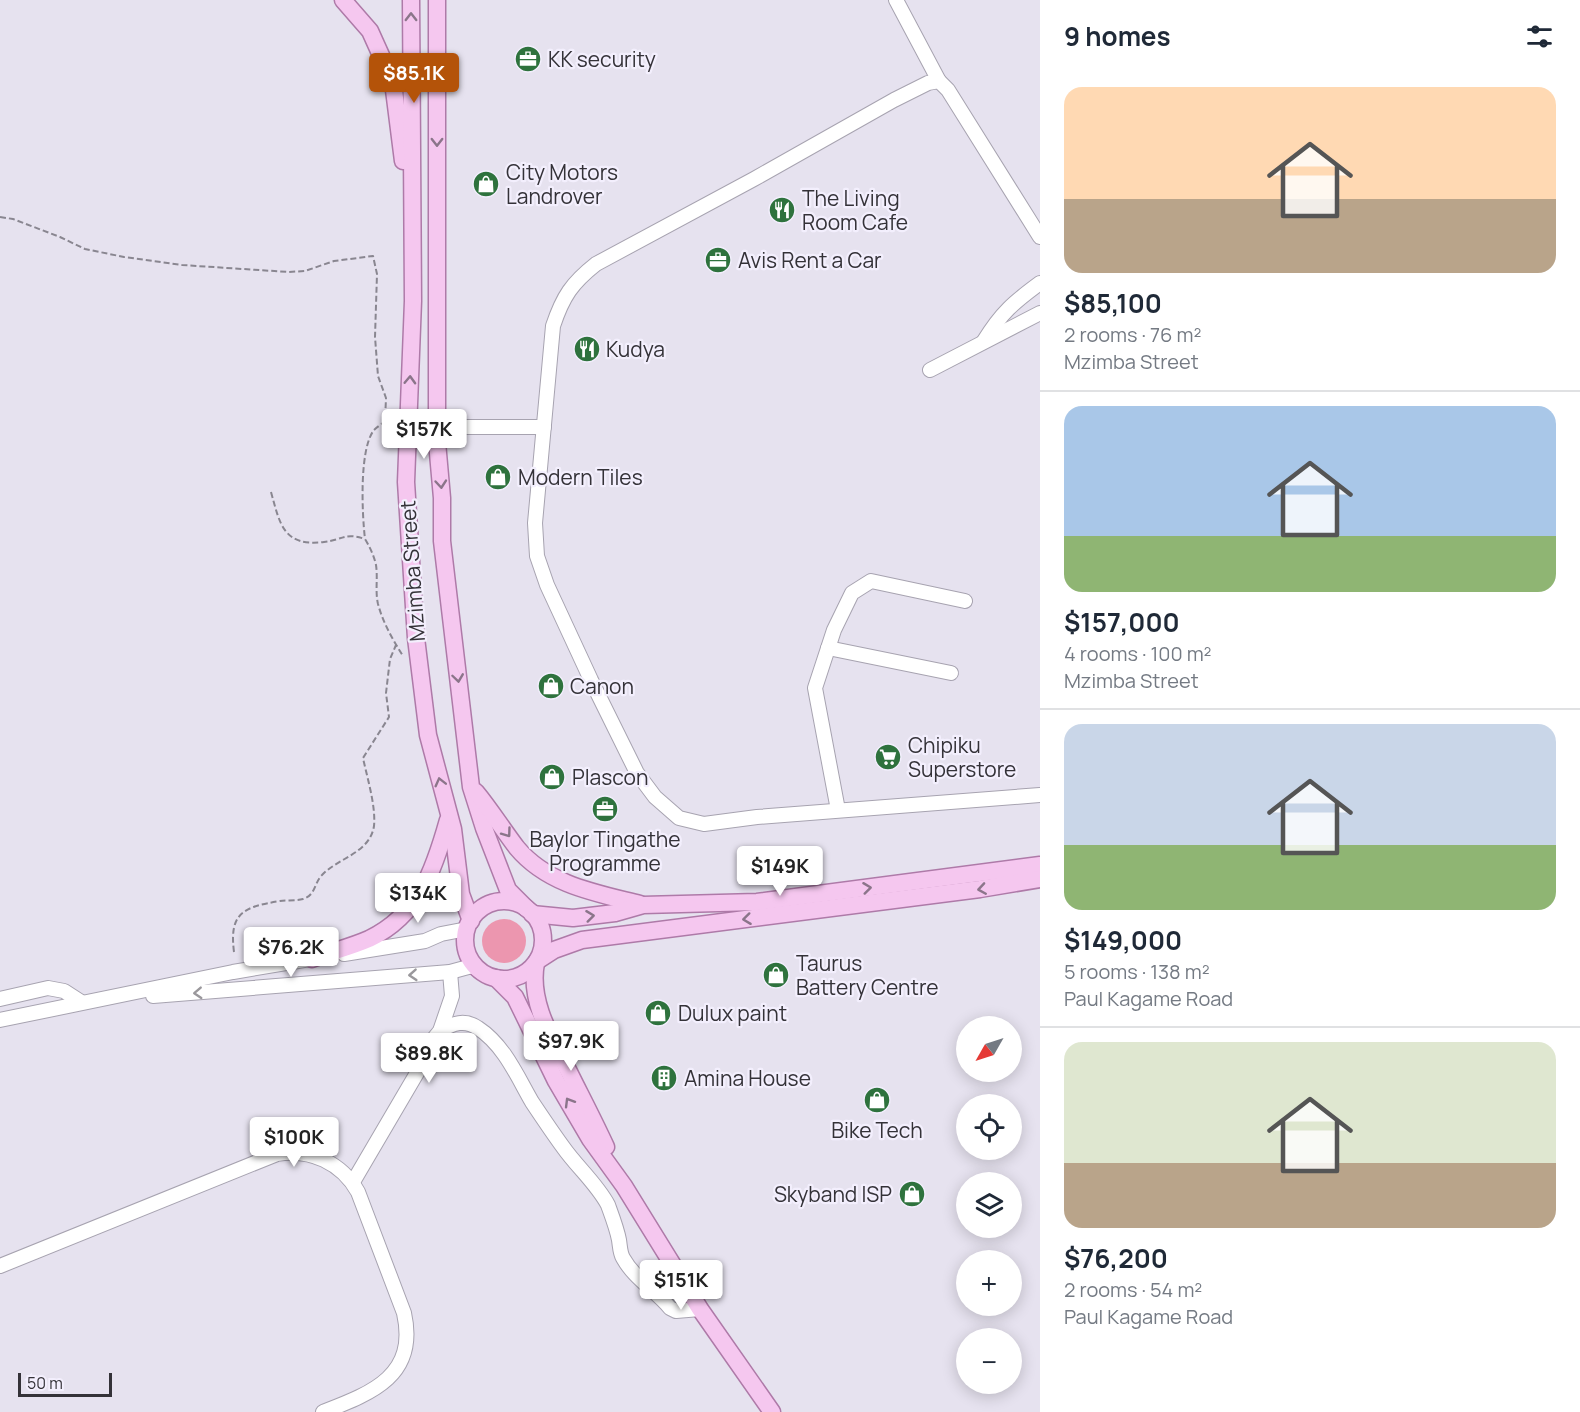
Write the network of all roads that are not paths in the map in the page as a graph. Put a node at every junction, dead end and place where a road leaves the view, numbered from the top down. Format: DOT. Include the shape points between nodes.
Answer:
graph roads {
  1 [pos="343,0"];
  2 [pos="411,0"];
  3 [pos="437,0"];
  4 [pos="902,2"];
  5 [pos="939,81"];
  6 [pos="1039,235"];
  7 [pos="412,237"];
  8 [pos="1040,283"];
  9 [pos="1040,313"];
  10 [pos="983,343"];
  11 [pos="930,370"];
  12 [pos="438,427"];
  13 [pos="544,427"];
  14 [pos="965,601"];
  15 [pos="828,648"];
  16 [pos="951,674"];
  17 [pos="471,787"];
  18 [pos="1040,795"];
  19 [pos="838,810"];
  20 [pos="449,816"];
  21 [pos="1040,864"];
  22 [pos="1040,879"];
  23 [pos="643,905"];
  24 [pos="530,912"];
  25 [pos="469,925"];
  26 [pos="312,959"];
  27 [pos="537,962"];
  28 [pos="450,972"];
  29 [pos="492,977"];
  30 [pos="0,999"];
  31 [pos="109,999"];
  32 [pos="81,1002"];
  33 [pos="0,1020"];
  34 [pos="440,1031"];
  35 [pos="353,1182"];
  36 [pos="624,1186"];
  37 [pos="0,1266"];
  38 [pos="700,1309"];
  39 [pos="322,1412"];
  40 [pos="772,1412"];
  1 -- 7 [label="main road" via="370,31 393,82"];
  7 -- 2 [label="main road, Mzimba Street, one-way"];
  3 -- 12 [label="main road, Mzimba Street, one-way"];
  4 -- 5 [label="street"];
  5 -- 6 [label="street"];
  5 -- 13 [label="street" via="894,100 596,264 579,277 561,301 553,326"];
  20 -- 7 [label="main road, Mzimba Street, one-way" via="428,735 416,638 406,494"];
  8 -- 10 [label="street" via="996,320"];
  9 -- 10 [label="street"];
  10 -- 11 [label="street"];
  12 -- 13 [label="street"];
  12 -- 17 [label="main road, Mzimba Street, one-way" via="442,541"];
  13 -- 19 [label="street" via="535,523 537,556 591,680 638,773 655,797 679,818 704,824"];
  14 -- 15 [label="street" via="871,581 852,593"];
  15 -- 16 [label="street"];
  15 -- 19 [label="street" via="815,688"];
  17 -- 23 [label="main road, one-way" via="537,867 559,882"];
  17 -- 24 [label="main road, Mzimba Street" via="508,890"];
  18 -- 19 [label="street"];
  20 -- 25 [label="main road, Mzimba Street"];
  20 -- 26 [label="main road" via="438,858 422,893 402,916 370,938"];
  23 -- 21 [label="main road, one-way" via="757,902"];
  22 -- 27 [label="main road, one-way" via="582,940 554,950"];
  24 -- 23 [label="main road, one-way" via="573,918"];
  24 -- 25 [label="main road" via="507,902 496,902 477,912"];
  24 -- 27 [label="main road" via="543,940"];
  25 -- 26 [label="street" via="425,940"];
  25 -- 29 [label="main road" via="469,957 477,968"];
  26 -- 31 [label="street"];
  27 -- 29 [label="main road" via="518,976"];
  27 -- 36 [label="main road" via="536,996 546,1027"];
  28 -- 29 [label="street" via="472,966"];
  28 -- 31 [label="street, one-way"];
  28 -- 34 [label="street" via="452,996"];
  36 -- 29 [label="main road, one-way" via="556,1081 515,997"];
  30 -- 32 [label="street" via="48,988 64,991"];
  31 -- 32 [label="street"];
  32 -- 33 [label="street"];
  34 -- 35 [label="street" via="427,1047 424,1062"];
  34 -- 38 [label="street" via="450,1025 469,1023 494,1041 547,1124 598,1188 608,1207 623,1258 670,1308"];
  35 -- 37 [label="street" via="340,1169 312,1155 277,1154"];
  35 -- 39 [label="street" via="404,1313 408,1343 387,1380"];
  36 -- 38 [label="main road"];
  38 -- 40 [label="main road"];
}
